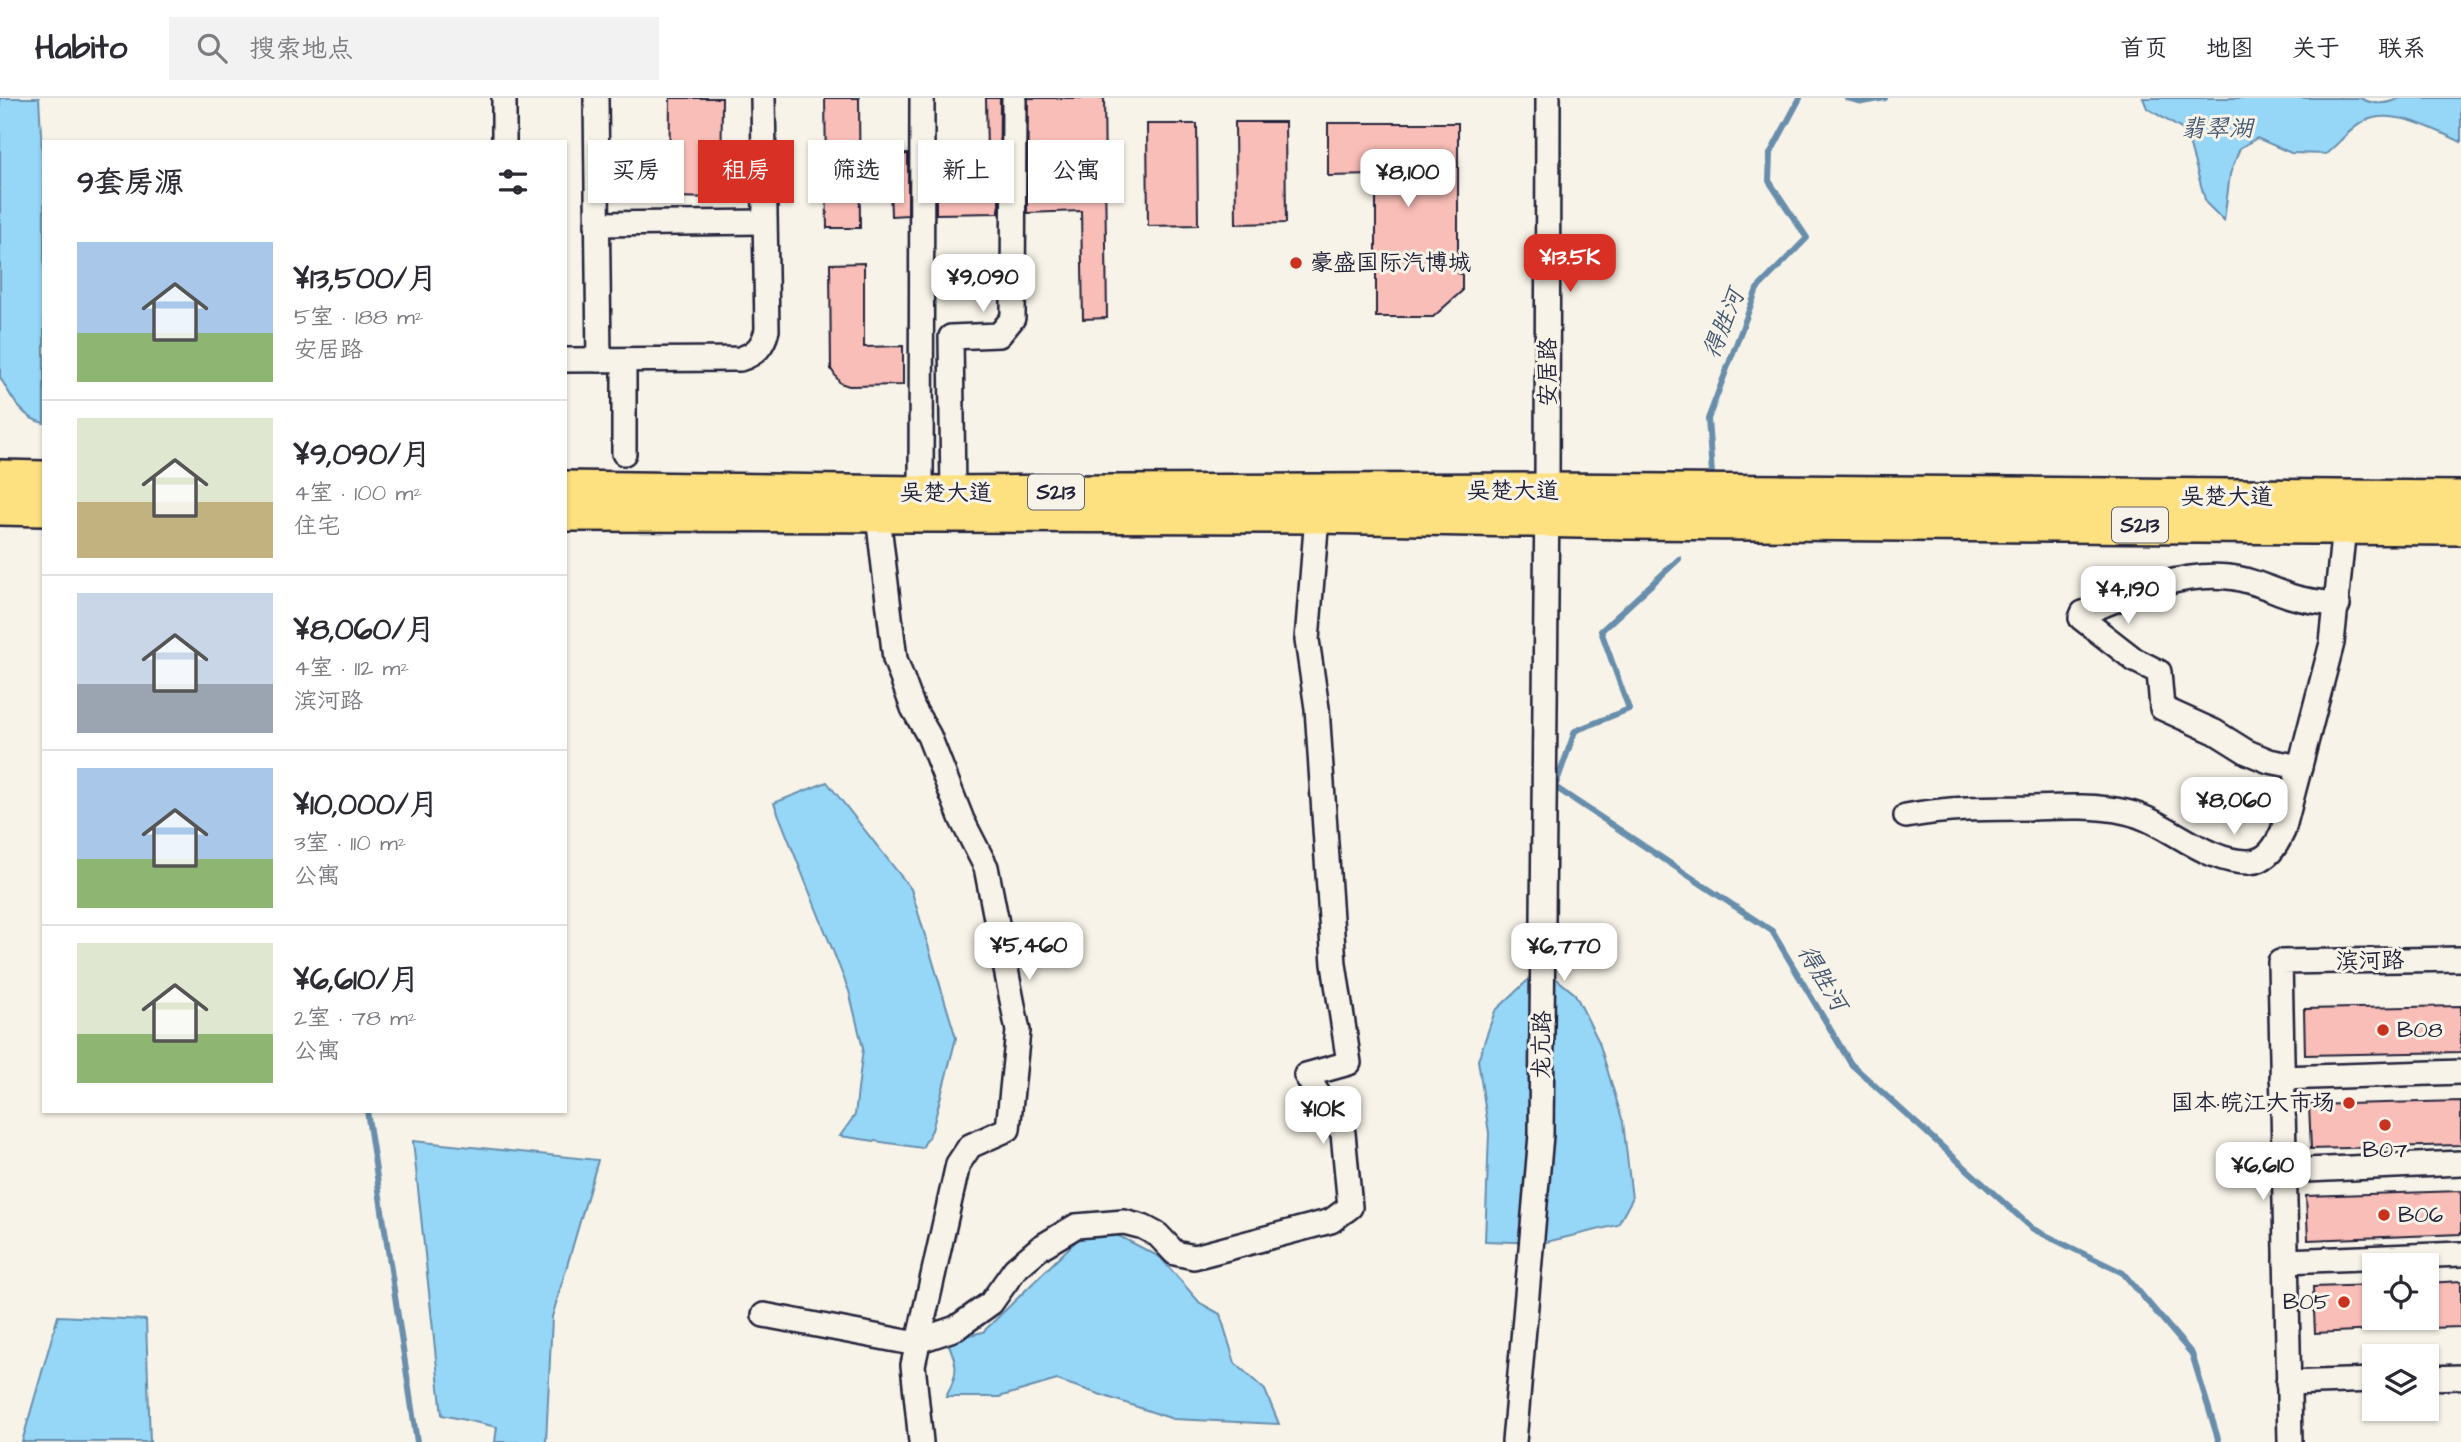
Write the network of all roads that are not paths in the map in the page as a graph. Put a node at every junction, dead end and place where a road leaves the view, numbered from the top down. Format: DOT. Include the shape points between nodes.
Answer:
graph roads {
  1 [pos="504,98"];
  2 [pos="596,98"];
  3 [pos="763,98"];
  4 [pos="922,98"];
  5 [pos="1014,98"];
  6 [pos="1548,98"];
  7 [pos="505,140"];
  8 [pos="763,222"];
  9 [pos="597,224"];
  10 [pos="567,360"];
  11 [pos="599,360"];
  12 [pos="624,360"];
  13 [pos="624,453"];
  14 [pos="0,477"];
  15 [pos="42,478"];
  16 [pos="567,488"];
  17 [pos="937,493"];
  18 [pos="2461,498"];
  19 [pos="1547,505"];
  20 [pos="0,508"];
  21 [pos="1819,508"];
  22 [pos="42,509"];
  23 [pos="567,514"];
  24 [pos="878,516"];
  25 [pos="1317,516"];
  26 [pos="2344,527"];
  27 [pos="2461,528"];
  28 [pos="2338,605"];
  29 [pos="2300,768"];
  30 [pos="1906,816"];
  31 [pos="2461,959"];
  32 [pos="2461,1072"];
  33 [pos="2282,1078"];
  34 [pos="2461,1163"];
  35 [pos="2284,1171"];
  36 [pos="2461,1254"];
  37 [pos="2286,1261"];
  38 [pos="764,1315"];
  39 [pos="918,1341"];
  40 [pos="2461,1377"];
  41 [pos="2439,1378"];
  42 [pos="2362,1380"];
  43 [pos="2288,1383"];
  44 [pos="921,1442"];
  45 [pos="1514,1442"];
  46 [pos="2290,1442"];
  1 -- 7 [label="street"];
  2 -- 9 [label="street"];
  3 -- 8 [label="street"];
  4 -- 17 [label="street"];
  5 -- 17 [label="street" via="1013,317 999,335 951,337"];
  6 -- 19 [label="street, 安居路"];
  8 -- 9 [label="street"];
  8 -- 12 [label="street" via="767,330 756,352 740,359"];
  9 -- 11 [label="street"];
  10 -- 11 [label="street"];
  11 -- 12 [label="street"];
  12 -- 13 [label="street"];
  14 -- 15 [label="highway"];
  16 -- 17 [label="highway, 吴楚大道 / S213"];
  17 -- 19 [label="highway, 吴楚大道 / S213"];
  18 -- 21 [label="highway, 吴楚大道 / S213"];
  19 -- 21 [label="highway, 吴楚大道 / S213"];
  19 -- 25 [label="highway, 吴楚大道 / S213"];
  19 -- 45 [label="street, 龙亢路" via="1541,1135"];
  20 -- 22 [label="highway"];
  21 -- 26 [label="highway, 吴楚大道 / S213"];
  23 -- 24 [label="highway, 吴楚大道 / S213"];
  24 -- 25 [label="highway, 吴楚大道 / S213"];
  24 -- 39 [label="street" via="895,659 986,867 1017,1031 1008,1129 970,1146 958,1164"];
  25 -- 39 [label="street" via="1307,640 1317,708 1334,964 1349,1063 1306,1075 1343,1133 1350,1207 1331,1221 1194,1257 1175,1253 1158,1235 1124,1222 1076,1226 1015,1269 990,1303 956,1328"];
  26 -- 27 [label="highway, 吴楚大道 / S213"];
  26 -- 28 [label="street"];
  28 -- 29 [label="street"];
  28 -- 29 [label="street" via="2229,577 2186,578 2117,600 2083,613 2081,618 2135,660 2159,672 2162,708 2216,732 2247,752"];
  29 -- 30 [label="street" via="2276,845 2260,860 2249,862 2220,856 2126,812 2076,807 1941,809"];
  31 -- 33 [label="street, 滨河路" via="2280,962"];
  32 -- 33 [label="street"];
  33 -- 35 [label="street"];
  34 -- 35 [label="street"];
  35 -- 37 [label="street"];
  36 -- 37 [label="street"];
  37 -- 43 [label="street"];
  38 -- 39 [label="street"];
  39 -- 44 [label="street" via="913,1365"];
  40 -- 41 [label="street"];
  42 -- 43 [label="street"];
  43 -- 46 [label="street"];
}
